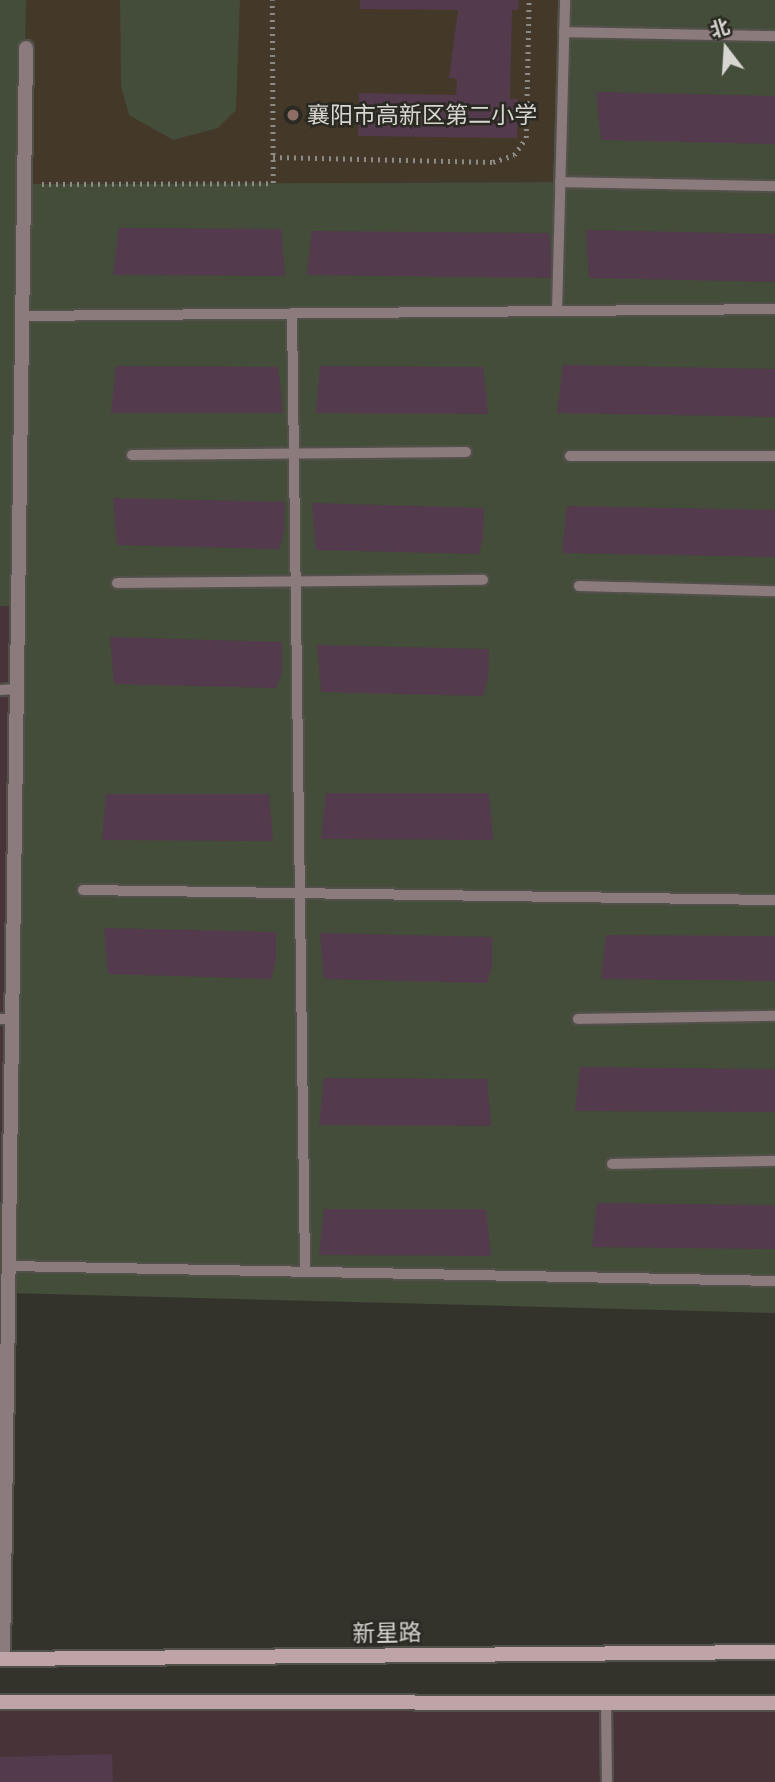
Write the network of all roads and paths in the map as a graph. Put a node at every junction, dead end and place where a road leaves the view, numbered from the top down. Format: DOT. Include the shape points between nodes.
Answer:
graph roads {
  1 [pos="272,0"];
  2 [pos="529,0"];
  3 [pos="565,0"];
  4 [pos="564,32"];
  5 [pos="775,36"];
  6 [pos="26,48"];
  7 [pos="273,157"];
  8 [pos="560,182"];
  9 [pos="24,184"];
  10 [pos="775,186"];
  11 [pos="775,309"];
  12 [pos="557,311"];
  13 [pos="292,313"];
  14 [pos="22,316"];
  15 [pos="466,452"];
  16 [pos="294,454"];
  17 [pos="132,455"];
  18 [pos="570,456"];
  19 [pos="775,456"];
  20 [pos="483,580"];
  21 [pos="295,581"];
  22 [pos="117,583"];
  23 [pos="579,586"];
  24 [pos="775,591"];
  25 [pos="17,689"];
  26 [pos="0,690"];
  27 [pos="83,890"];
  28 [pos="300,890"];
  29 [pos="775,900"];
  30 [pos="775,1016"];
  31 [pos="6,1019"];
  32 [pos="578,1020"];
  33 [pos="775,1161"];
  34 [pos="612,1164"];
  35 [pos="9,1266"];
  36 [pos="305,1272"];
  37 [pos="775,1281"];
  38 [pos="4,1368"];
  39 [pos="775,1652"];
  40 [pos="1,1659"];
  41 [pos="0,1702"];
  42 [pos="606,1703"];
  43 [pos="775,1703"];
  44 [pos="607,1782"];
  1 -- 7 [label="path"];
  2 -- 7 [label="path" via="526,138 514,155 494,162"];
  3 -- 4 [label="lane"];
  4 -- 5 [label="lane"];
  4 -- 8 [label="lane"];
  6 -- 9 [label="street"];
  7 -- 9 [label="path" via="273,183"];
  8 -- 10 [label="lane"];
  8 -- 12 [label="lane"];
  9 -- 14 [label="street"];
  11 -- 12 [label="lane"];
  12 -- 13 [label="lane"];
  13 -- 14 [label="lane"];
  13 -- 16 [label="lane"];
  14 -- 25 [label="street"];
  15 -- 16 [label="lane"];
  16 -- 17 [label="lane"];
  16 -- 21 [label="lane"];
  18 -- 19 [label="lane"];
  20 -- 21 [label="lane"];
  21 -- 22 [label="lane"];
  21 -- 28 [label="lane"];
  23 -- 24 [label="lane"];
  25 -- 26 [label="lane"];
  25 -- 31 [label="street"];
  27 -- 28 [label="lane"];
  28 -- 29 [label="lane"];
  28 -- 36 [label="lane"];
  30 -- 32 [label="lane"];
  31 -- 35 [label="street"];
  33 -- 34 [label="lane"];
  35 -- 36 [label="lane"];
  35 -- 38 [label="street"];
  36 -- 37 [label="lane"];
  38 -- 40 [label="street"];
  39 -- 40 [label="main road, 新星路"];
  41 -- 42 [label="main road"];
  42 -- 43 [label="main road"];
  42 -- 44 [label="lane"];
}
